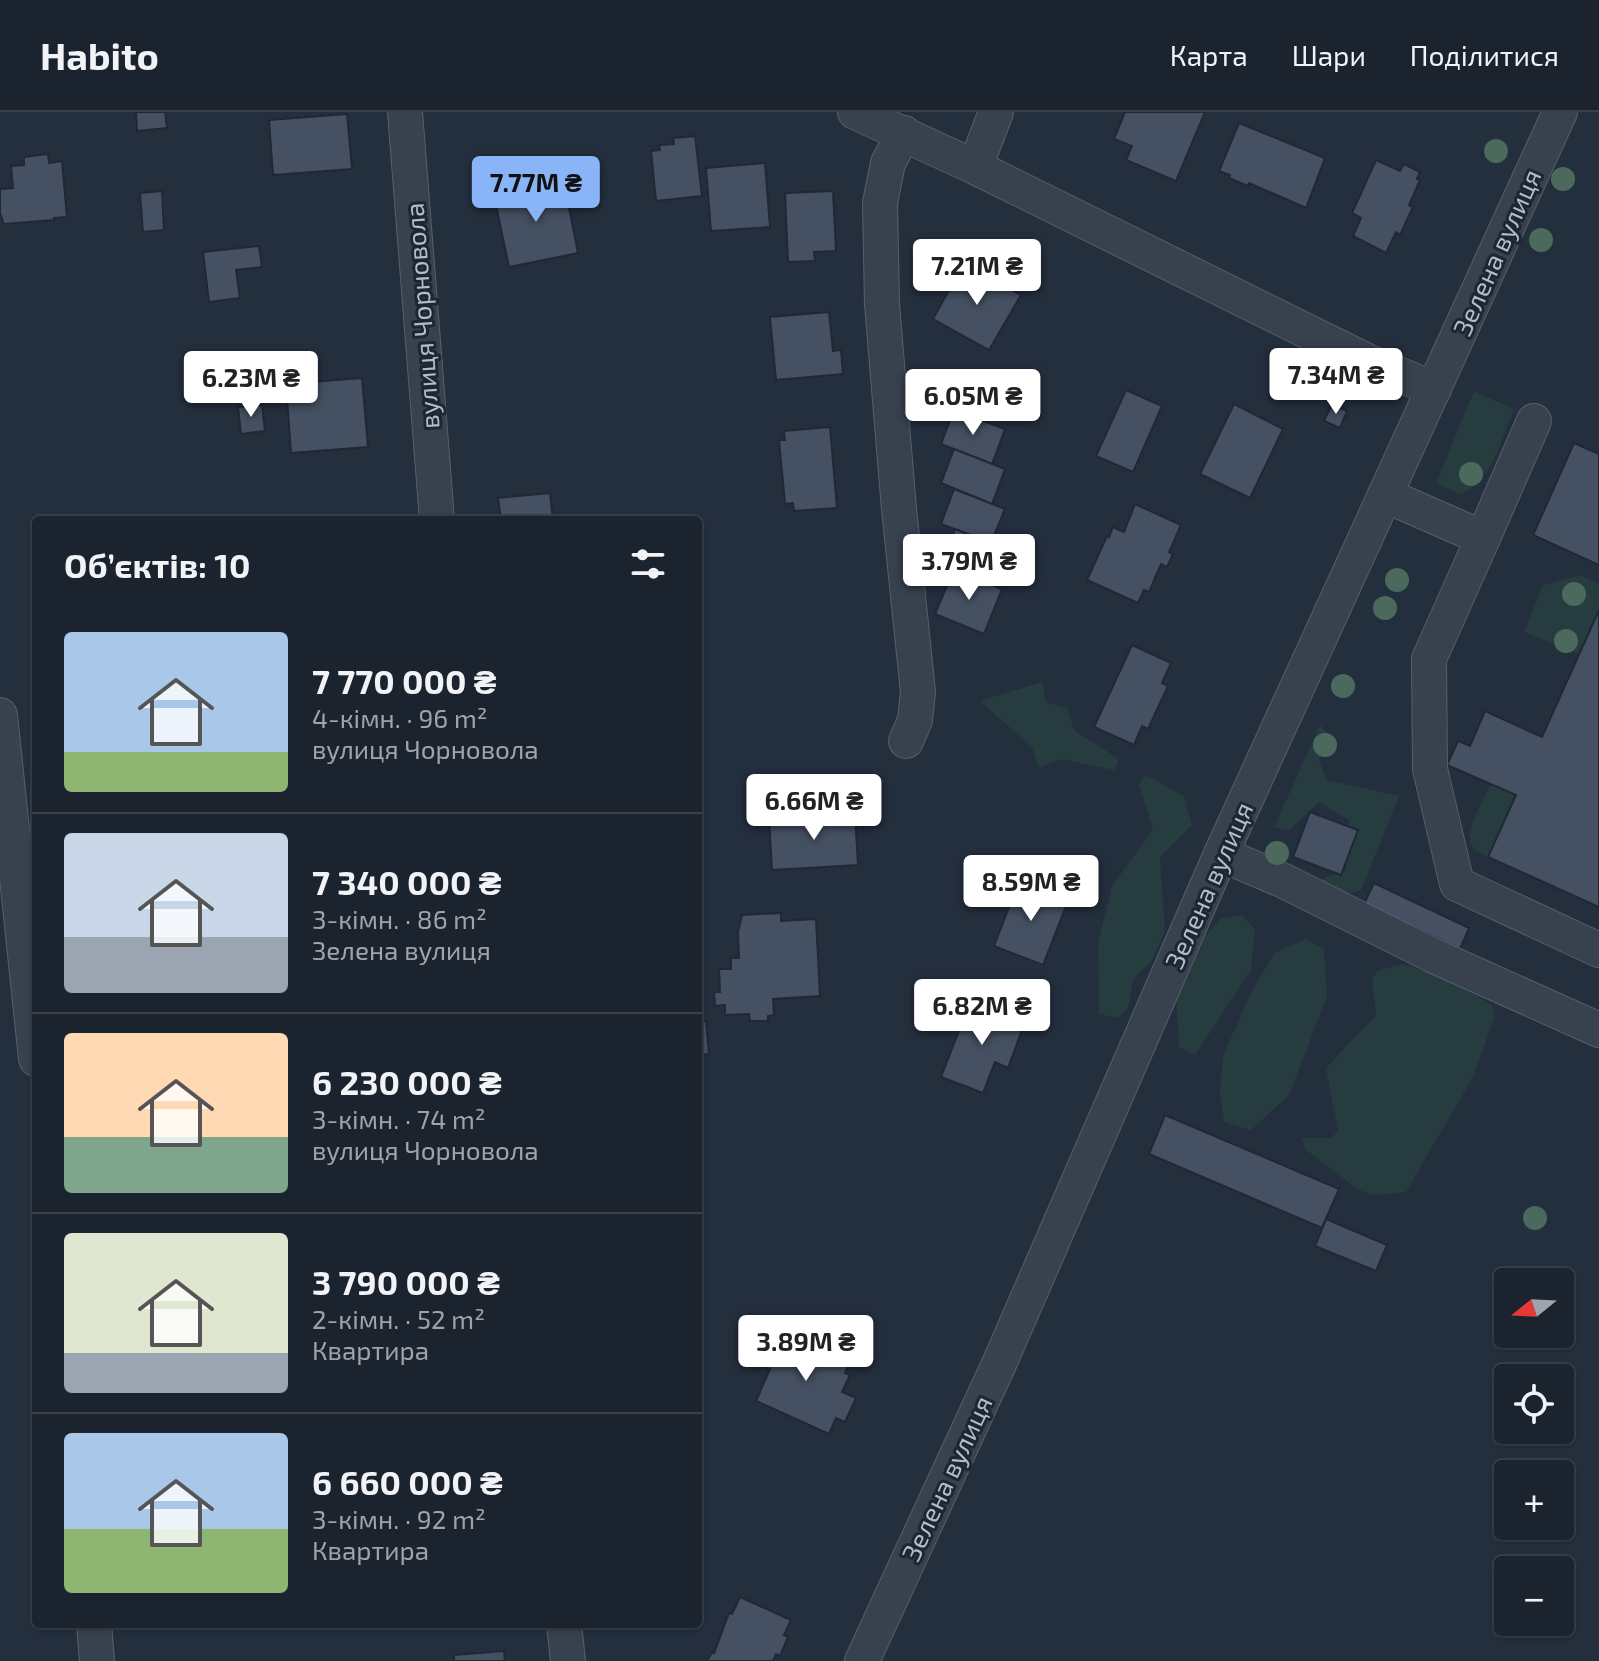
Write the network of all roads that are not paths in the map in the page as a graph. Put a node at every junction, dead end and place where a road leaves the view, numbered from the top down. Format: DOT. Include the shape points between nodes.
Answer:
graph roads {
  1 [pos="405,112"];
  2 [pos="855,112"];
  3 [pos="996,112"];
  4 [pos="1560,112"];
  5 [pos="904,133"];
  6 [pos="975,167"];
  7 [pos="1434,389"];
  8 [pos="1534,421"];
  9 [pos="1385,495"];
  10 [pos="437,516"];
  11 [pos="1483,538"];
  12 [pos="0,715"];
  13 [pos="906,741"];
  14 [pos="1221,854"];
  15 [pos="1599,950"];
  16 [pos="32,1021"];
  17 [pos="1599,1030"];
  18 [pos="94,1628"];
  19 [pos="564,1628"];
  20 [pos="97,1661"];
  21 [pos="568,1661"];
  22 [pos="862,1661"];
  1 -- 10 [label="street, вулиця Чорновола"];
  2 -- 5 [label="street"];
  3 -- 6 [label="street"];
  4 -- 7 [label="street, Зелена вулиця"];
  5 -- 6 [label="street"];
  5 -- 13 [label="street" via="888,163 880,203 884,320 918,692"];
  6 -- 7 [label="street"];
  7 -- 9 [label="street, Зелена вулиця"];
  8 -- 11 [label="street"];
  9 -- 11 [label="street"];
  9 -- 14 [label="street, Зелена вулиця"];
  11 -- 15 [label="street" via="1429,659 1430,769 1457,884"];
  12 -- 16 [label="street"];
  14 -- 17 [label="street"];
  14 -- 22 [label="street, Зелена вулиця" via="999,1364"];
  18 -- 20 [label="street"];
  19 -- 21 [label="street"];
}
